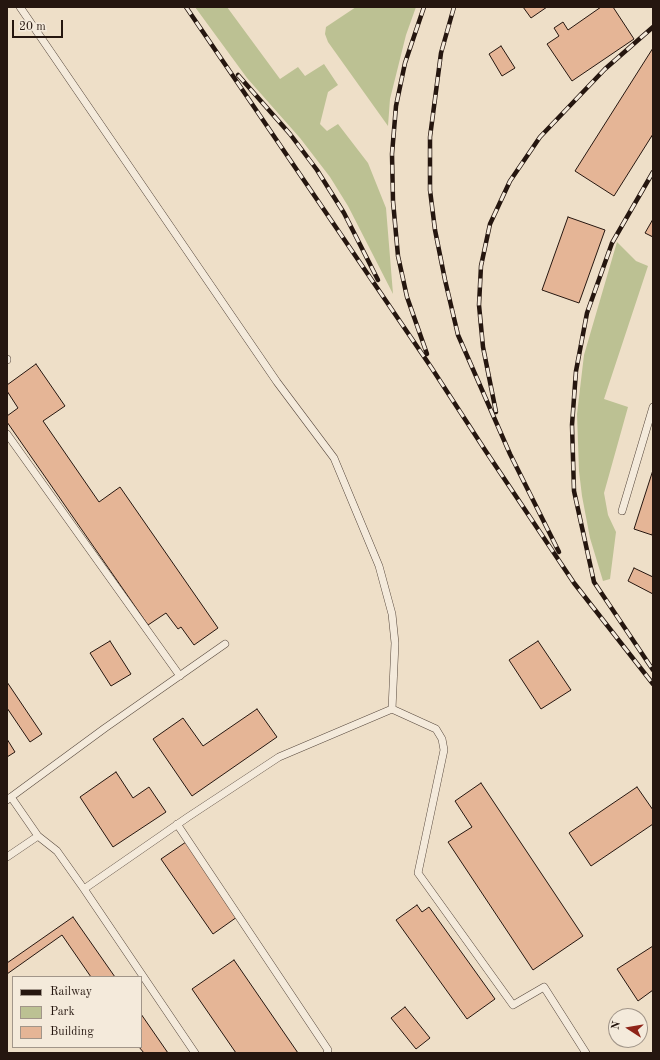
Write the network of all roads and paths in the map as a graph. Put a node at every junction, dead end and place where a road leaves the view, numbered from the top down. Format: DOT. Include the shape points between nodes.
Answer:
graph roads {
  1 [pos="20,7"];
  2 [pos="653,407"];
  3 [pos="7,434"];
  4 [pos="622,511"];
  5 [pos="224,644"];
  6 [pos="180,676"];
  7 [pos="392,709"];
  8 [pos="9,799"];
  9 [pos="177,824"];
  10 [pos="38,836"];
  11 [pos="7,857"];
  12 [pos="84,889"];
  13 [pos="195,1053"];
  14 [pos="327,1053"];
  15 [pos="586,1053"];
  1 -- 7 [label="lane" via="260,357 334,458 379,566 392,614 395,643"];
  2 -- 4 [label="lane"];
  3 -- 6 [label="lane"];
  5 -- 6 [label="lane"];
  6 -- 8 [label="lane"];
  7 -- 9 [label="lane" via="279,756"];
  7 -- 15 [label="lane" via="436,729 442,739 444,750 418,872 513,1005 544,987"];
  8 -- 10 [label="lane"];
  9 -- 12 [label="lane"];
  9 -- 14 [label="lane" via="328,1050"];
  10 -- 11 [label="lane"];
  10 -- 12 [label="lane" via="57,851"];
  12 -- 13 [label="lane"];
}
